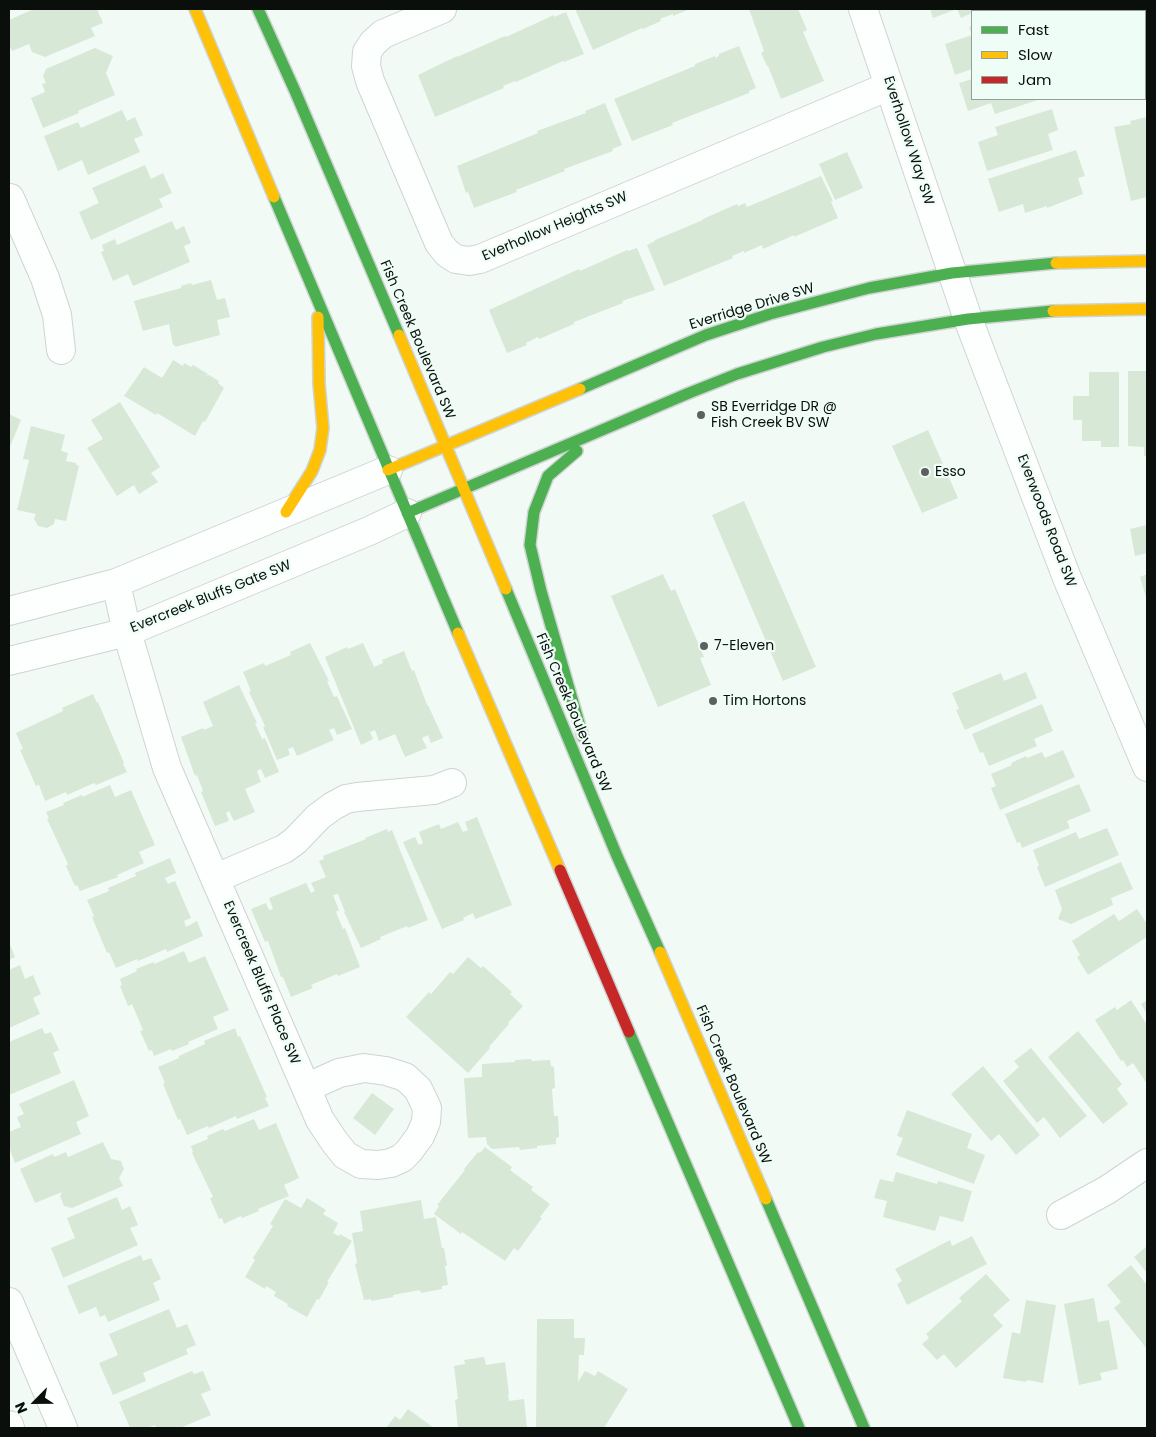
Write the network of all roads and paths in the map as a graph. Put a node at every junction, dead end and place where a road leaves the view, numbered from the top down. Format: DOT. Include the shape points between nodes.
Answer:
graph roads {
  1 [pos="195,9"];
  2 [pos="258,9"];
  3 [pos="442,9"];
  4 [pos="863,9"];
  5 [pos="889,86"];
  6 [pos="9,197"];
  7 [pos="1147,261"];
  8 [pos="952,274"];
  9 [pos="318,303"];
  10 [pos="1147,309"];
  11 [pos="968,319"];
  12 [pos="61,350"];
  13 [pos="634,417"];
  14 [pos="446,445"];
  15 [pos="388,470"];
  16 [pos="464,489"];
  17 [pos="286,512"];
  18 [pos="407,513"];
  19 [pos="116,583"];
  20 [pos="9,611"];
  21 [pos="128,632"];
  22 [pos="9,661"];
  23 [pos="1147,767"];
  24 [pos="452,783"];
  25 [pos="617,856"];
  26 [pos="216,878"];
  27 [pos="306,1088"];
  28 [pos="1147,1164"];
  29 [pos="1061,1215"];
  30 [pos="9,1303"];
  31 [pos="9,1425"];
  32 [pos="10,1428"];
  33 [pos="63,1428"];
  34 [pos="799,1428"];
  35 [pos="864,1428"];
  1 -- 9 [label="main road"];
  2 -- 14 [label="main road, Fish Creek Boulevard SW"];
  3 -- 5 [label="street, Everhollow Heights SW" via="383,34 367,52 366,66 439,243 456,259 480,260"];
  4 -- 5 [label="street, Everhollow Way SW"];
  5 -- 8 [label="street, Everhollow Way SW"];
  6 -- 12 [label="street" via="45,278 57,315"];
  7 -- 8 [label="main road, Everridge Drive SW" via="1012,266"];
  8 -- 11 [label="street, Everwoods Road SW"];
  8 -- 14 [label="main road, Everridge Drive SW" via="869,288 706,335"];
  9 -- 15 [label="main road"];
  9 -- 17 [label="main road" via="323,428 320,450 312,471"];
  10 -- 11 [label="main road"];
  11 -- 13 [label="main road" via="876,334 823,347 737,374"];
  11 -- 23 [label="street, Everwoods Road SW" via="1067,578"];
  13 -- 16 [label="main road"];
  13 -- 25 [label="main road" via="573,453 548,476 534,512 530,545"];
  14 -- 15 [label="main road, Everridge Drive SW"];
  14 -- 16 [label="main road, Fish Creek Boulevard SW"];
  15 -- 17 [label="street"];
  15 -- 18 [label="main road"];
  16 -- 18 [label="main road"];
  16 -- 25 [label="main road, Fish Creek Boulevard SW"];
  17 -- 19 [label="street"];
  18 -- 21 [label="street, Evercreek Bluffs Gate SW" via="369,532"];
  18 -- 34 [label="main road"];
  19 -- 20 [label="street"];
  19 -- 21 [label="street, Evercreek Bluffs Place SW"];
  21 -- 22 [label="street, Evercreek Bluffs Gate SW"];
  21 -- 26 [label="street, Evercreek Bluffs Place SW" via="168,768"];
  24 -- 26 [label="street" via="434,790 346,799 318,817 284,849"];
  25 -- 35 [label="main road, Fish Creek Boulevard SW"];
  26 -- 27 [label="street, Evercreek Bluffs Place SW"];
  28 -- 29 [label="street"];
  30 -- 33 [label="street"];
  31 -- 32 [label="street"];
}
